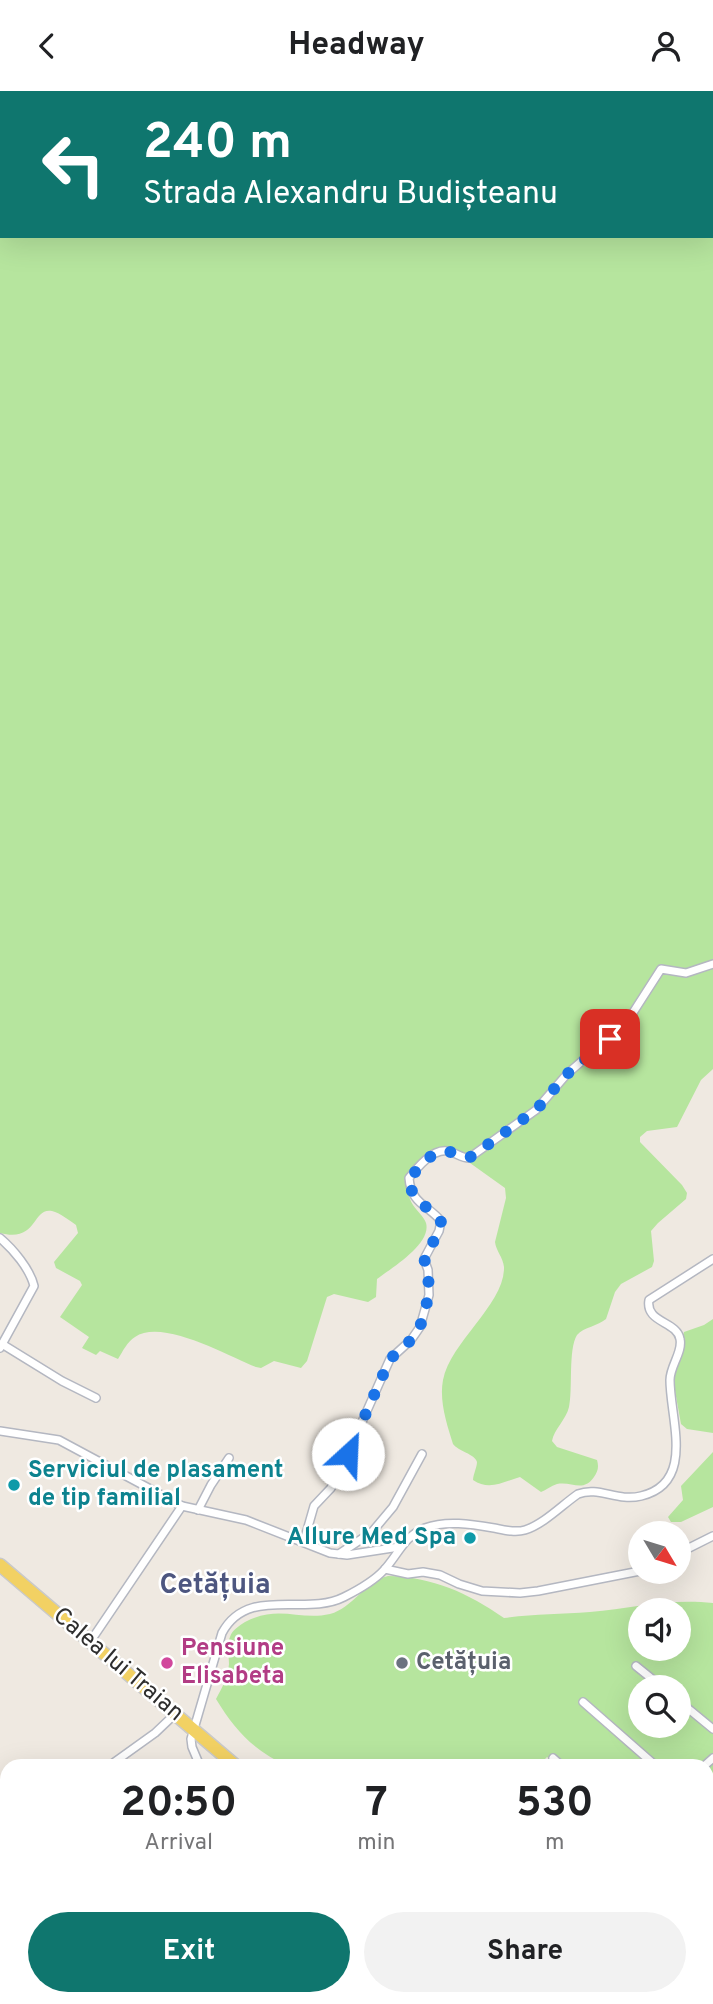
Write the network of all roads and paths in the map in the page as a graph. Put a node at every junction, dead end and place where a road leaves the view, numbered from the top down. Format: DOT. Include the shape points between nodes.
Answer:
graph roads {
  1 [pos="713,964"];
  2 [pos="0,1238"];
  3 [pos="713,1259"];
  4 [pos="1,1346"];
  5 [pos="96,1398"];
  6 [pos="0,1431"];
  7 [pos="422,1454"];
  8 [pos="229,1458"];
  9 [pos="182,1506"];
  10 [pos="198,1510"];
  11 [pos="713,1536"];
  12 [pos="304,1541"];
  13 [pos="400,1547"];
  14 [pos="691,1547"];
  15 [pos="338,1555"];
  16 [pos="0,1565"];
  17 [pos="385,1569"];
  18 [pos="628,1573"];
  19 [pos="90,1642"];
  20 [pos="636,1666"];
  21 [pos="647,1675"];
  22 [pos="583,1702"];
  23 [pos="691,1711"];
  24 [pos="175,1714"];
  25 [pos="713,1729"];
  26 [pos="194,1731"];
  27 [pos="119,1759"];
  28 [pos="197,1759"];
  29 [pos="228,1759"];
  30 [pos="648,1759"];
  1 -- 12 [label="street" via="686,974 661,969 627,1022 567,1074 536,1110 469,1158 447,1151 432,1155 409,1178 421,1205 441,1221 424,1259 429,1295 420,1327 390,1359 341,1469 314,1506"];
  2 -- 4 [label="street" via="15,1253 34,1286"];
  3 -- 13 [label="street" via="649,1300 650,1312 677,1332 681,1341 670,1380 676,1423 674,1461 671,1476 662,1487 628,1499 586,1491 524,1531 436,1525 422,1529"];
  4 -- 5 [label="street"];
  6 -- 9 [label="street" via="71,1445"];
  7 -- 15 [label="street" via="393,1507 372,1532"];
  8 -- 10 [label="street"];
  9 -- 10 [label="street"];
  9 -- 19 [label="street"];
  10 -- 12 [label="street" via="246,1520"];
  11 -- 14 [label="street"];
  12 -- 15 [label="street"];
  13 -- 15 [label="street"];
  13 -- 17 [label="street"];
  16 -- 19 [label="main road, Calea lui Traian"];
  17 -- 18 [label="street" via="440,1575 482,1591 520,1593"];
  17 -- 26 [label="street" via="334,1601 260,1605 233,1618 219,1643"];
  19 -- 24 [label="main road, Calea lui Traian"];
  20 -- 21 [label="street"];
  22 -- 30 [label="street"];
  23 -- 25 [label="street"];
  24 -- 26 [label="main road, Calea lui Traian"];
  24 -- 27 [label="street"];
  26 -- 28 [label="street" via="191,1743"];
  26 -- 29 [label="main road, Calea lui Traian"];
}
